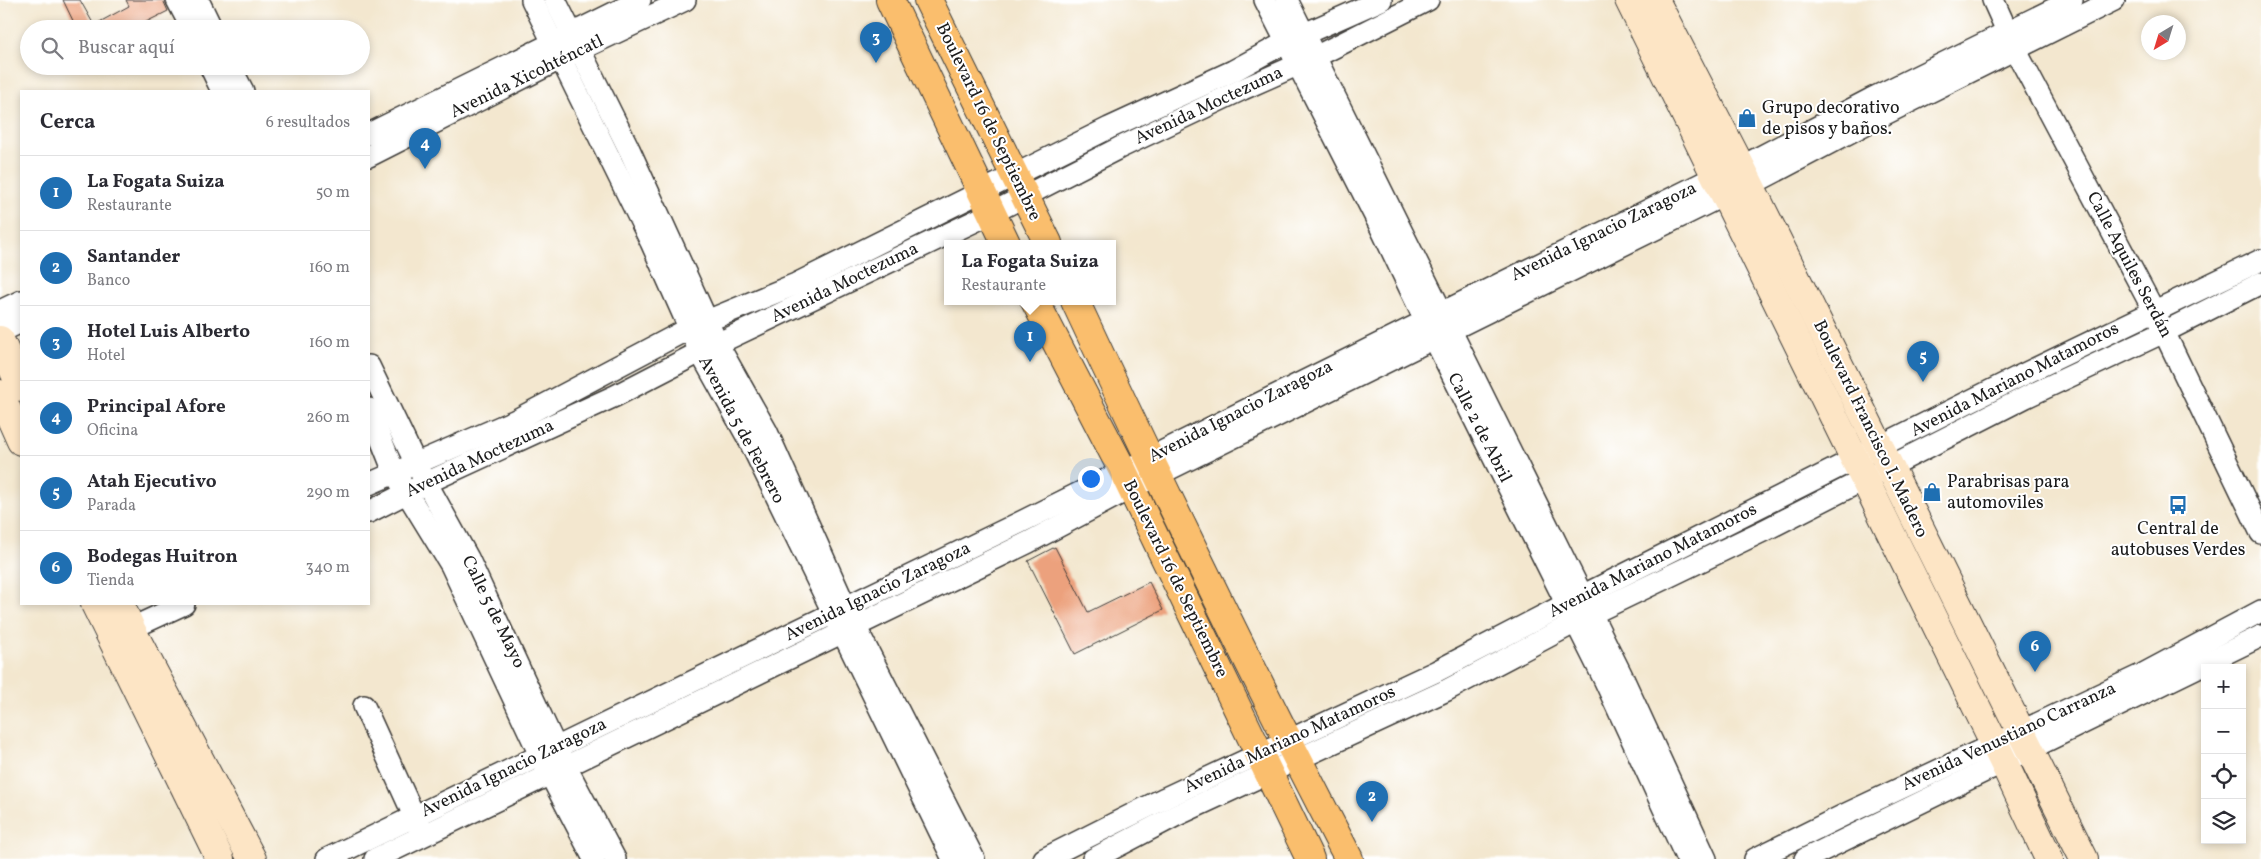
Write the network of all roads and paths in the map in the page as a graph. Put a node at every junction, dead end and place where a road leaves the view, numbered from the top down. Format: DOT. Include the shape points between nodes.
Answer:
graph roads {
  1 [pos="532,0"];
  2 [pos="555,0"];
  3 [pos="685,0"];
  4 [pos="890,0"];
  5 [pos="928,0"];
  6 [pos="1265,0"];
  7 [pos="1287,0"];
  8 [pos="1428,0"];
  9 [pos="1629,0"];
  10 [pos="1655,0"];
  11 [pos="1993,0"];
  12 [pos="2072,0"];
  13 [pos="2114,0"];
  14 [pos="646,5"];
  15 [pos="190,9"];
  16 [pos="1376,10"];
  17 [pos="202,20"];
  18 [pos="1295,39"];
  19 [pos="2012,41"];
  20 [pos="567,46"];
  21 [pos="1306,61"];
  22 [pos="214,75"];
  23 [pos="235,75"];
  24 [pos="1238,80"];
  25 [pos="222,90"];
  26 [pos="242,90"];
  27 [pos="1109,128"];
  28 [pos="374,142"];
  29 [pos="1119,148"];
  30 [pos="629,149"];
  31 [pos="609,158"];
  32 [pos="1734,180"];
  33 [pos="1021,185"];
  34 [pos="986,202"];
  35 [pos="660,238"];
  36 [pos="1005,240"];
  37 [pos="1047,240"];
  38 [pos="1553,257"];
  39 [pos="2261,260"];
  40 [pos="1564,275"];
  41 [pos="2261,283"];
  42 [pos="801,292"];
  43 [pos="20,301"];
  44 [pos="1037,305"];
  45 [pos="1077,305"];
  46 [pos="0,311"];
  47 [pos="2154,311"];
  48 [pos="1434,316"];
  49 [pos="20,322"];
  50 [pos="699,324"];
  51 [pos="0,332"];
  52 [pos="2164,332"];
  53 [pos="1443,335"];
  54 [pos="0,340"];
  55 [pos="709,348"];
  56 [pos="605,374"];
  57 [pos="371,376"];
  58 [pos="20,385"];
  59 [pos="0,394"];
  60 [pos="615,396"];
  61 [pos="370,412"];
  62 [pos="518,430"];
  63 [pos="20,439"];
  64 [pos="416,464"];
  65 [pos="1873,464"];
  66 [pos="1153,467"];
  67 [pos="394,472"];
  68 [pos="1127,480"];
  69 [pos="426,483"];
  70 [pos="370,484"];
  71 [pos="407,494"];
  72 [pos="1756,509"];
  73 [pos="370,512"];
  74 [pos="1019,523"];
  75 [pos="1766,530"];
  76 [pos="2261,533"];
  77 [pos="1029,542"];
  78 [pos="1676,561"];
  79 [pos="459,562"];
  80 [pos="944,571"];
  81 [pos="177,605"];
  82 [pos="1579,609"];
  83 [pos="2261,611"];
  84 [pos="115,614"];
  85 [pos="844,620"];
  86 [pos="2261,636"];
  87 [pos="1437,671"];
  88 [pos="2147,682"];
  89 [pos="1447,690"];
  90 [pos="364,706"];
  91 [pos="2024,741"];
  92 [pos="1293,751"];
  93 [pos="548,752"];
  94 [pos="1999,753"];
  95 [pos="916,763"];
  96 [pos="1264,763"];
  97 [pos="558,770"];
  98 [pos="1663,786"];
  99 [pos="1170,807"];
  100 [pos="1844,815"];
  101 [pos="415,816"];
  102 [pos="1855,834"];
  103 [pos="423,836"];
  104 [pos="602,854"];
  105 [pos="220,859"];
  106 [pos="252,859"];
  107 [pos="327,859"];
  108 [pos="375,859"];
  109 [pos="953,859"];
  110 [pos="974,859"];
  111 [pos="1044,859"];
  112 [pos="1093,859"];
  113 [pos="1310,859"];
  114 [pos="1349,859"];
  115 [pos="1687,859"];
  116 [pos="1706,859"];
  117 [pos="1755,859"];
  118 [pos="1805,859"];
  119 [pos="2049,859"];
  120 [pos="2084,859"];
  1 -- 20 [label="street, Avenida 5 de Febrero"];
  2 -- 20 [label="street, Avenida 5 de Febrero"];
  3 -- 14 [label="street, Avenida Xicohténcatl"];
  4 -- 34 [label="main road, Boulevard 16 de Septiembre"];
  5 -- 33 [label="main road, Boulevard 16 de Septiembre"];
  6 -- 18 [label="street, Calle 2 de Abril"];
  7 -- 18 [label="street, Calle 2 de Abril"];
  8 -- 16 [label="street, Avenida Moctezuma"];
  9 -- 32 [label="main road, Boulevard Francisco I. Madero"];
  10 -- 32 [label="main road, Boulevard Francisco I. Madero"];
  11 -- 19 [label="street, Calle Aquiles Serdán"];
  12 -- 19 [label="street, Avenida Ignacio Zaragoza"];
  13 -- 19 [label="street, Avenida Ignacio Zaragoza"];
  14 -- 20 [label="street, Avenida Xicohténcatl"];
  15 -- 17 [label="street"];
  16 -- 18 [label="street, Avenida Moctezuma"];
  16 -- 21 [label="street, Avenida Moctezuma"];
  18 -- 21 [label="street, Calle 2 de Abril"];
  18 -- 24 [label="street, Avenida Moctezuma"];
  19 -- 32 [label="street, Avenida Ignacio Zaragoza"];
  19 -- 47 [label="street, Calle Aquiles Serdán"];
  20 -- 28 [label="street, Avenida Xicohténcatl"];
  20 -- 30 [label="street, Avenida 5 de Febrero"];
  20 -- 31 [label="street, Avenida 5 de Febrero"];
  21 -- 24 [label="street, Avenida Moctezuma"];
  21 -- 48 [label="street, Calle 2 de Abril"];
  22 -- 25 [label="street"];
  23 -- 26 [label="street"];
  24 -- 27 [label="street, Avenida Moctezuma"];
  24 -- 29 [label="street, Avenida Moctezuma"];
  27 -- 29 [label="street"];
  27 -- 33 [label="street, Avenida Moctezuma"];
  29 -- 33 [label="street, Avenida Moctezuma"];
  30 -- 31 [label="street"];
  30 -- 35 [label="street, Avenida 5 de Febrero"];
  31 -- 35 [label="street, Avenida 5 de Febrero"];
  32 -- 38 [label="street, Avenida Ignacio Zaragoza"];
  32 -- 40 [label="street, Avenida Ignacio Zaragoza"];
  32 -- 65 [label="main road, Boulevard Francisco I. Madero"];
  33 -- 34 [label="street, Avenida Moctezuma"];
  33 -- 37 [label="main road, Boulevard 16 de Septiembre"];
  34 -- 36 [label="main road, Boulevard 16 de Septiembre"];
  34 -- 42 [label="street, Avenida Moctezuma"];
  35 -- 50 [label="street, Avenida 5 de Febrero"];
  38 -- 40 [label="street"];
  38 -- 48 [label="street, Avenida Ignacio Zaragoza"];
  39 -- 47 [label="street, Avenida Mariano Matamoros"];
  40 -- 53 [label="street, Avenida Ignacio Zaragoza"];
  41 -- 52 [label="street, Avenida Mariano Matamoros"];
  42 -- 50 [label="street, Avenida Moctezuma"];
  42 -- 55 [label="street, Avenida Moctezuma"];
  43 -- 46 [label="street"];
  44 -- 68 [label="main road, Boulevard 16 de Septiembre"];
  45 -- 66 [label="main road, Boulevard 16 de Septiembre"];
  47 -- 52 [label="street, Calle Aquiles Serdán"];
  47 -- 65 [label="street, Avenida Mariano Matamoros" via="2018,377"];
  48 -- 53 [label="street, Calle 2 de Abril"];
  48 -- 66 [label="street, Avenida Ignacio Zaragoza"];
  49 -- 51 [label="street"];
  50 -- 55 [label="street, Avenida 5 de Febrero"];
  50 -- 56 [label="street, Avenida Moctezuma"];
  52 -- 65 [label="street, Avenida Mariano Matamoros"];
  52 -- 76 [label="street, Calle Aquiles Serdán"];
  53 -- 66 [label="street, Avenida Ignacio Zaragoza"];
  53 -- 82 [label="street, Calle 2 de Abril"];
  54 -- 58 [label="main road"];
  55 -- 60 [label="street, Avenida Moctezuma"];
  55 -- 85 [label="street, Avenida 5 de Febrero" via="758,436"];
  56 -- 60 [label="street"];
  56 -- 62 [label="street, Avenida Moctezuma"];
  57 -- 64 [label="street, Calle 5 de Mayo"];
  59 -- 63 [label="main road"];
  60 -- 62 [label="street, Avenida Moctezuma"];
  61 -- 67 [label="street"];
  62 -- 64 [label="street, Avenida Moctezuma"];
  62 -- 69 [label="street, Avenida Moctezuma"];
  64 -- 67 [label="street, Avenida Moctezuma"];
  64 -- 69 [label="street, Calle 5 de Mayo"];
  65 -- 72 [label="street, Avenida Mariano Matamoros"];
  65 -- 75 [label="street, Avenida Mariano Matamoros"];
  65 -- 91 [label="main road, Boulevard Francisco I. Madero"];
  65 -- 94 [label="main road, Boulevard Francisco I. Madero"];
  66 -- 68 [label="street, Avenida Ignacio Zaragoza"];
  66 -- 92 [label="main road, Boulevard 16 de Septiembre"];
  67 -- 70 [label="street, Avenida Moctezuma"];
  67 -- 71 [label="street"];
  68 -- 74 [label="street, Avenida Ignacio Zaragoza"];
  68 -- 77 [label="street, Avenida Ignacio Zaragoza"];
  68 -- 96 [label="main road, Boulevard 16 de Septiembre"];
  69 -- 71 [label="street, Avenida Moctezuma"];
  69 -- 79 [label="street, Calle 5 de Mayo"];
  71 -- 73 [label="street, Avenida Moctezuma"];
  71 -- 79 [label="street"];
  72 -- 75 [label="street"];
  72 -- 78 [label="street, Avenida Mariano Matamoros"];
  74 -- 77 [label="street"];
  74 -- 80 [label="street, Avenida Ignacio Zaragoza"];
  75 -- 78 [label="street, Avenida Mariano Matamoros"];
  77 -- 80 [label="street, Avenida Ignacio Zaragoza"];
  78 -- 82 [label="street, Avenida Mariano Matamoros"];
  79 -- 93 [label="street, Calle 5 de Mayo"];
  80 -- 85 [label="street, Avenida Ignacio Zaragoza"];
  81 -- 84 [label="street"];
  82 -- 87 [label="street, Avenida Mariano Matamoros"];
  82 -- 89 [label="street, Avenida Mariano Matamoros"];
  82 -- 98 [label="street, Calle 2 de Abril"];
  83 -- 88 [label="street, Avenida Venustiano Carranza"];
  84 -- 105 [label="main road"];
  84 -- 106 [label="main road"];
  85 -- 93 [label="street, Avenida Ignacio Zaragoza"];
  85 -- 95 [label="street, Avenida 5 de Febrero"];
  85 -- 97 [label="street, Avenida Ignacio Zaragoza"];
  86 -- 88 [label="street, Avenida Venustiano Carranza"];
  87 -- 89 [label="street"];
  87 -- 92 [label="street, Avenida Mariano Matamoros"];
  88 -- 91 [label="street, Avenida Venustiano Carranza"];
  89 -- 92 [label="street, Avenida Mariano Matamoros"];
  90 -- 101 [label="street"];
  91 -- 94 [label="street, Avenida Venustiano Carranza"];
  91 -- 120 [label="main road, Boulevard Francisco I. Madero"];
  92 -- 96 [label="street, Avenida Mariano Matamoros"];
  92 -- 114 [label="main road, Boulevard 16 de Septiembre"];
  93 -- 97 [label="street, Calle 5 de Mayo"];
  93 -- 101 [label="street, Avenida Ignacio Zaragoza"];
  94 -- 100 [label="street, Avenida Venustiano Carranza"];
  94 -- 102 [label="street, Avenida Venustiano Carranza"];
  94 -- 119 [label="main road, Boulevard Francisco I. Madero"];
  95 -- 109 [label="street, Avenida 5 de Febrero"];
  95 -- 110 [label="street, Avenida 5 de Febrero"];
  96 -- 99 [label="street, Avenida Mariano Matamoros"];
  96 -- 113 [label="main road, Boulevard 16 de Septiembre"];
  97 -- 103 [label="street, Avenida Ignacio Zaragoza"];
  97 -- 104 [label="street, Calle 5 de Mayo"];
  98 -- 115 [label="street, Calle 2 de Abril"];
  98 -- 116 [label="street, Calle 2 de Abril"];
  99 -- 111 [label="street, Avenida Mariano Matamoros"];
  99 -- 112 [label="street, Avenida Mariano Matamoros"];
  100 -- 102 [label="street"];
  100 -- 117 [label="street, Avenida Venustiano Carranza"];
  101 -- 103 [label="street"];
  101 -- 107 [label="street, Avenida Ignacio Zaragoza"];
  102 -- 118 [label="street, Avenida Venustiano Carranza"];
  103 -- 108 [label="street, Avenida Ignacio Zaragoza"];
}
